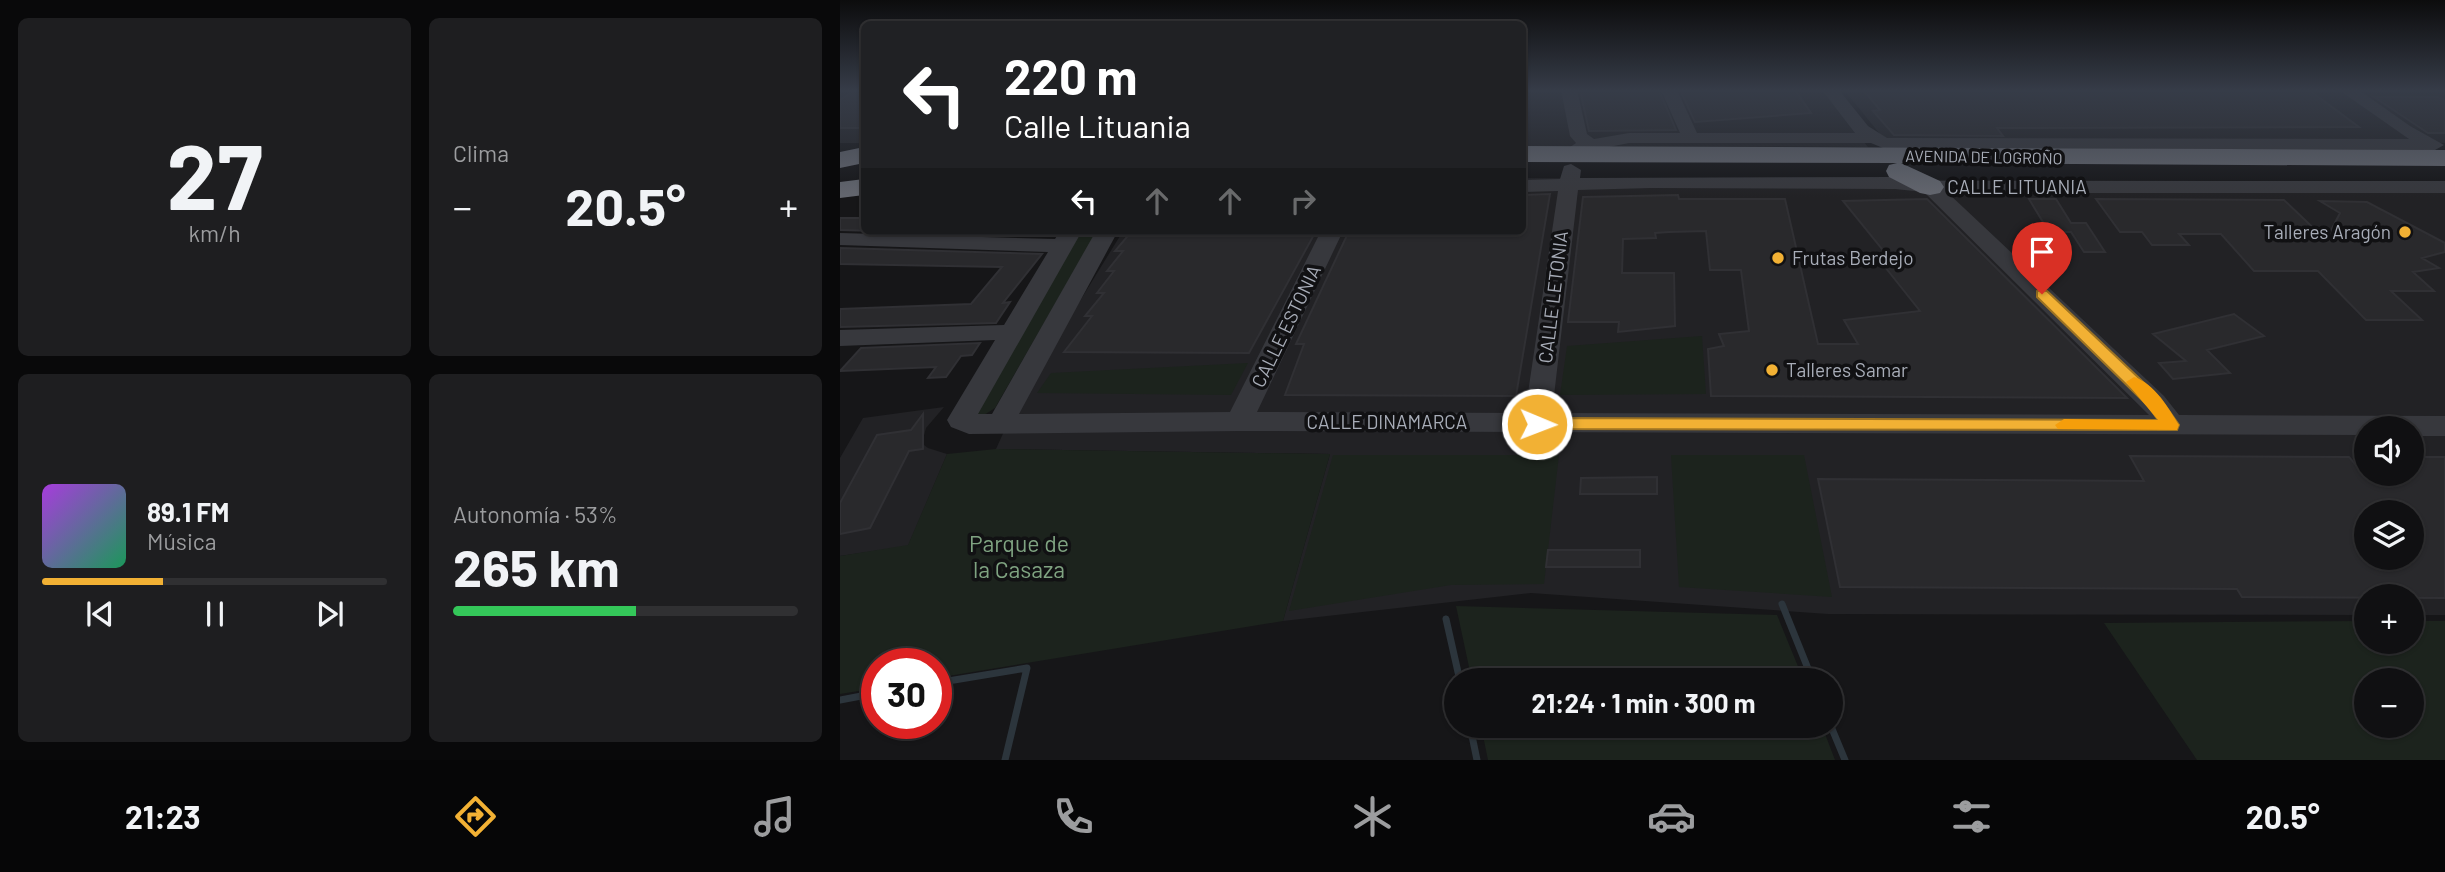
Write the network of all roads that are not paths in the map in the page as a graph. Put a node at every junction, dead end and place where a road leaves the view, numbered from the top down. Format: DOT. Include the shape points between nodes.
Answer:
graph roads {
  1 [pos="1577,125"];
  2 [pos="1685,125"];
  3 [pos="1858,125"];
  4 [pos="2398,125"];
  5 [pos="1691,138"];
  6 [pos="1878,140"];
  7 [pos="2442,150"];
  8 [pos="840,152"];
  9 [pos="861,154"];
  10 [pos="861,155"];
  11 [pos="1526,155"];
  12 [pos="840,162"];
  13 [pos="1574,164"];
  14 [pos="861,166"];
  15 [pos="1526,170"];
  16 [pos="1928,172"];
  17 [pos="2445,174"];
  18 [pos="1723,176"];
  19 [pos="1526,184"];
  20 [pos="861,187"];
  21 [pos="2445,187"];
  22 [pos="840,190"];
  23 [pos="1105,235"];
  24 [pos="1330,235"];
  25 [pos="1066,238"];
  26 [pos="840,239"];
  27 [pos="1010,332"];
  28 [pos="840,338"];
  29 [pos="1239,421"];
  30 [pos="1000,424"];
  31 [pos="1537,424"];
  32 [pos="2171,425"];
  33 [pos="2445,426"];
  1 -- 13 [label="street"];
  2 -- 5 [label="street"];
  3 -- 6 [label="street"];
  4 -- 7 [label="street"];
  5 -- 6 [label="street"];
  5 -- 13 [label="street" via="1629,138"];
  6 -- 7 [label="street"];
  6 -- 16 [label="highway"];
  7 -- 16 [label="highway, AVENIDA DE LOGROÑO"];
  8 -- 9 [label="highway"];
  10 -- 12 [label="highway"];
  11 -- 13 [label="highway, AVENIDA DE LOGROÑO"];
  12 -- 14 [label="highway"];
  13 -- 15 [label="highway, AVENIDA DE LOGROÑO"];
  13 -- 16 [label="highway, AVENIDA DE LOGROÑO"];
  13 -- 18 [label="highway, AVENIDA DE LOGROÑO"];
  13 -- 19 [label="street"];
  13 -- 31 [label="street, CALLE LETONIA"];
  16 -- 17 [label="highway, AVENIDA DE LOGROÑO"];
  16 -- 18 [label="highway, AVENIDA DE LOGROÑO"];
  16 -- 18 [label="street" via="1895,183"];
  16 -- 21 [label="street, CALLE LITUANIA"];
  16 -- 32 [label="street, CALLE LITUANIA" via="2154,402"];
  20 -- 22 [label="highway"];
  23 -- 30 [label="street"];
  24 -- 29 [label="street, CALLE ESTONIA"];
  25 -- 26 [label="street"];
  25 -- 27 [label="street"];
  27 -- 28 [label="street"];
  27 -- 30 [label="street, CALLE DINAMARCA" via="961,420"];
  29 -- 30 [label="street, CALLE DINAMARCA"];
  29 -- 31 [label="street, CALLE DINAMARCA"];
  31 -- 32 [label="street, CALLE DINAMARCA"];
  32 -- 33 [label="street, CALLE DINAMARCA"];
}
